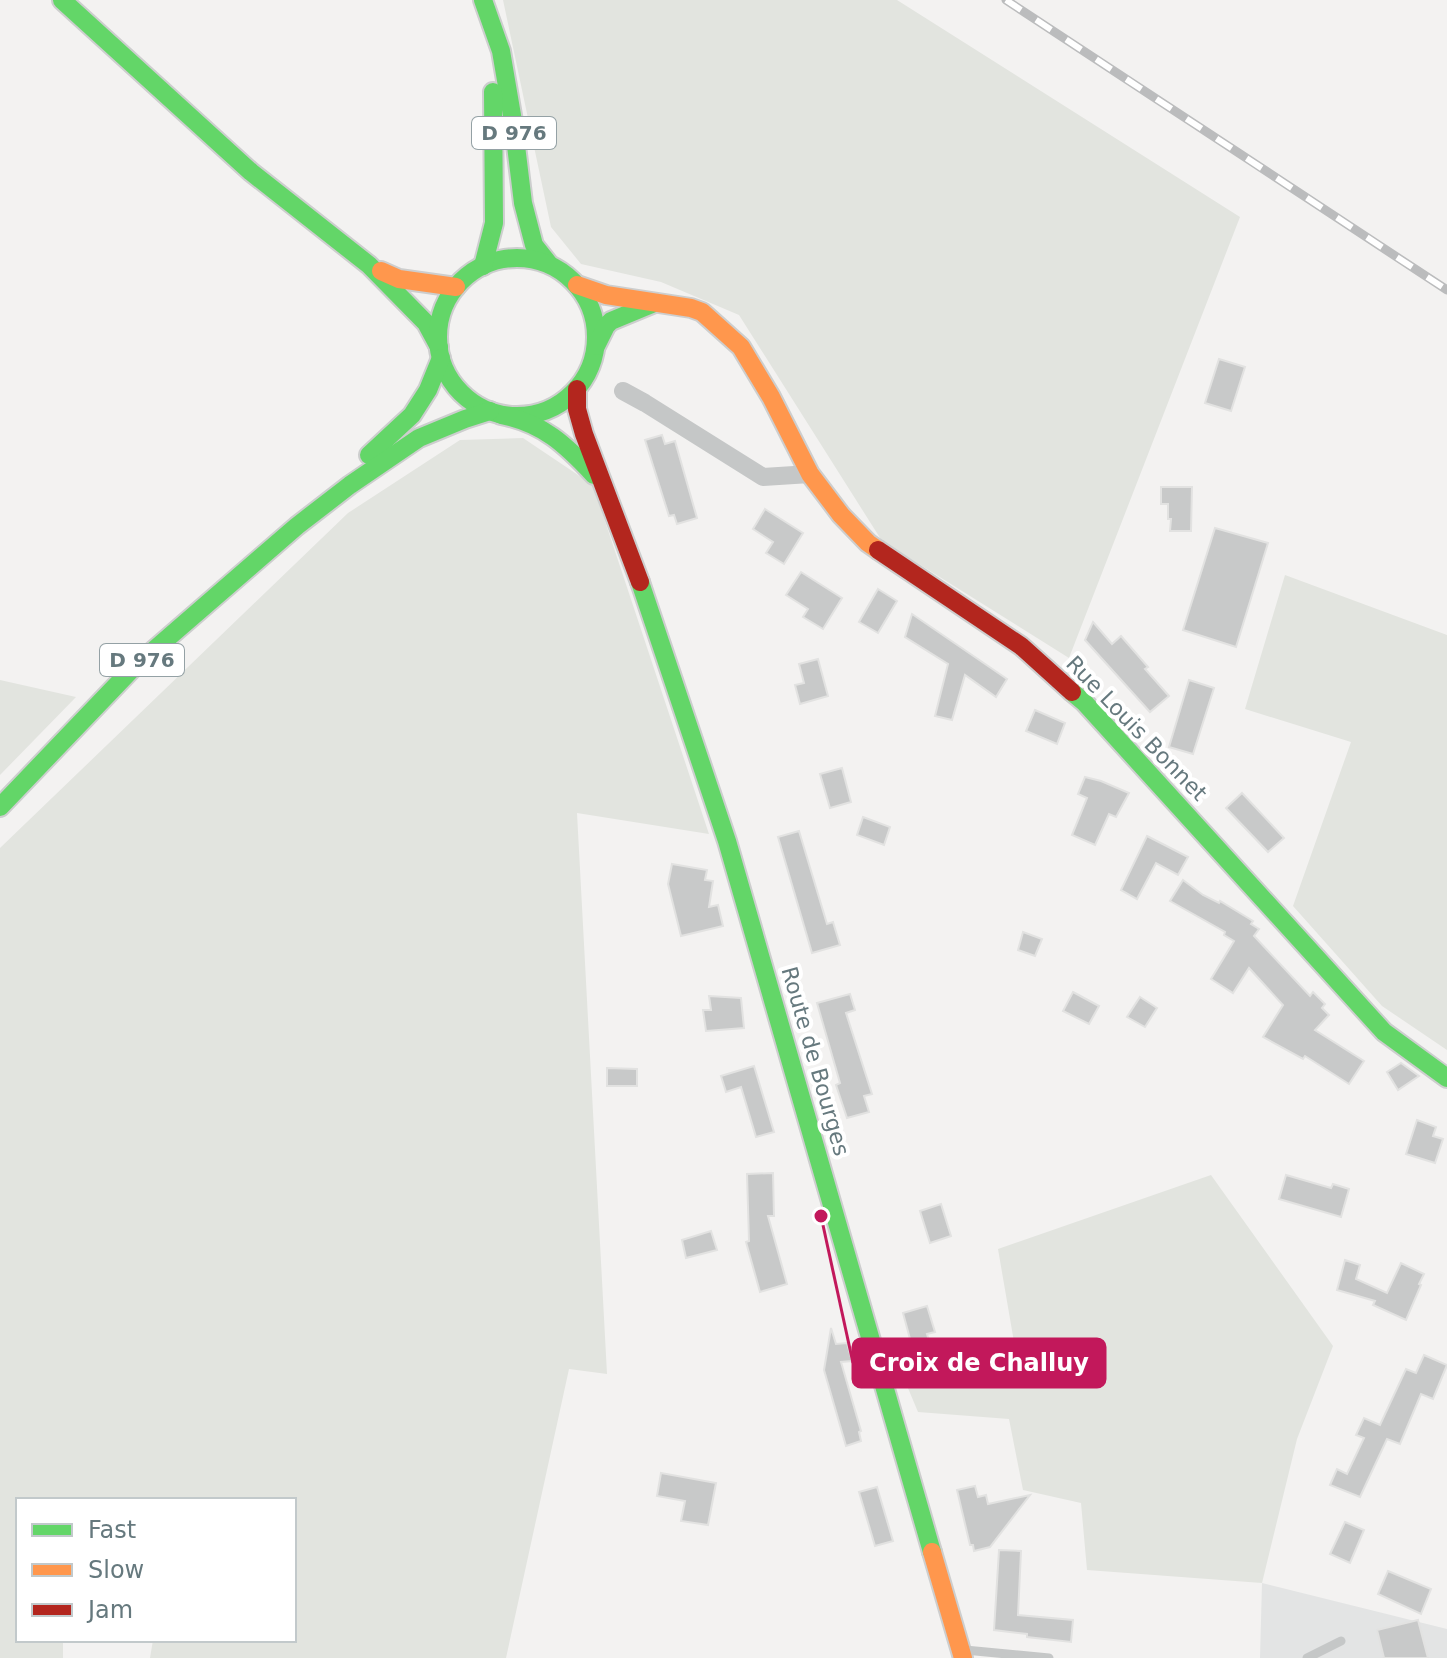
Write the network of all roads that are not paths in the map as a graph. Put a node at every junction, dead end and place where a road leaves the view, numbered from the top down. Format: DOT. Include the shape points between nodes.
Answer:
graph roads {
  1 [pos="62,0"];
  2 [pos="482,0"];
  3 [pos="549,264"];
  4 [pos="369,265"];
  5 [pos="483,266"];
  6 [pos="577,285"];
  7 [pos="456,287"];
  8 [pos="654,303"];
  9 [pos="596,346"];
  10 [pos="440,353"];
  11 [pos="577,389"];
  12 [pos="623,391"];
  13 [pos="496,413"];
  14 [pos="810,474"];
  15 [pos="602,485"];
  16 [pos="297,526"];
  17 [pos="0,807"];
  18 [pos="1447,1078"];
  19 [pos="1341,1641"];
  20 [pos="962,1654"];
  21 [pos="1049,1658"];
  22 [pos="1307,1658"];
  1 -- 4 [label="street" via="251,172"];
  2 -- 3 [label="street, D 976" via="501,51 534,245"];
  2 -- 5 [label="street, D 976" via="492,60 495,184 494,223"];
  3 -- 5 [label="street" via="514,258"];
  3 -- 6 [label="street"];
  4 -- 7 [label="street" via="399,279"];
  4 -- 10 [label="street" via="426,323"];
  5 -- 7 [label="street"];
  6 -- 8 [label="street, Rue Louis Bonnet"];
  6 -- 9 [label="street" via="594,316"];
  7 -- 10 [label="street" via="440,321"];
  8 -- 9 [label="street" via="611,321"];
  8 -- 14 [label="street, Rue Louis Bonnet" via="702,312 741,347"];
  9 -- 11 [label="street"];
  10 -- 13 [label="street" via="464,395"];
  10 -- 16 [label="street, D 976" via="428,390 412,415"];
  11 -- 13 [label="street" via="552,408 526,416"];
  11 -- 15 [label="street, Route de Bourges" via="577,409"];
  12 -- 14 [label="street" via="763,477"];
  13 -- 15 [label="street, Route de Bourges" via="552,435"];
  13 -- 16 [label="street, D 976" via="419,438"];
  14 -- 18 [label="street, Rue Louis Bonnet" via="868,543 1021,646 1084,702 1384,1032"];
  15 -- 20 [label="street, Route de Bourges" via="632,558 727,841"];
  16 -- 17 [label="street, D 976" via="132,669"];
  19 -- 22 [label="lane"];
  20 -- 21 [label="lane"];
}
